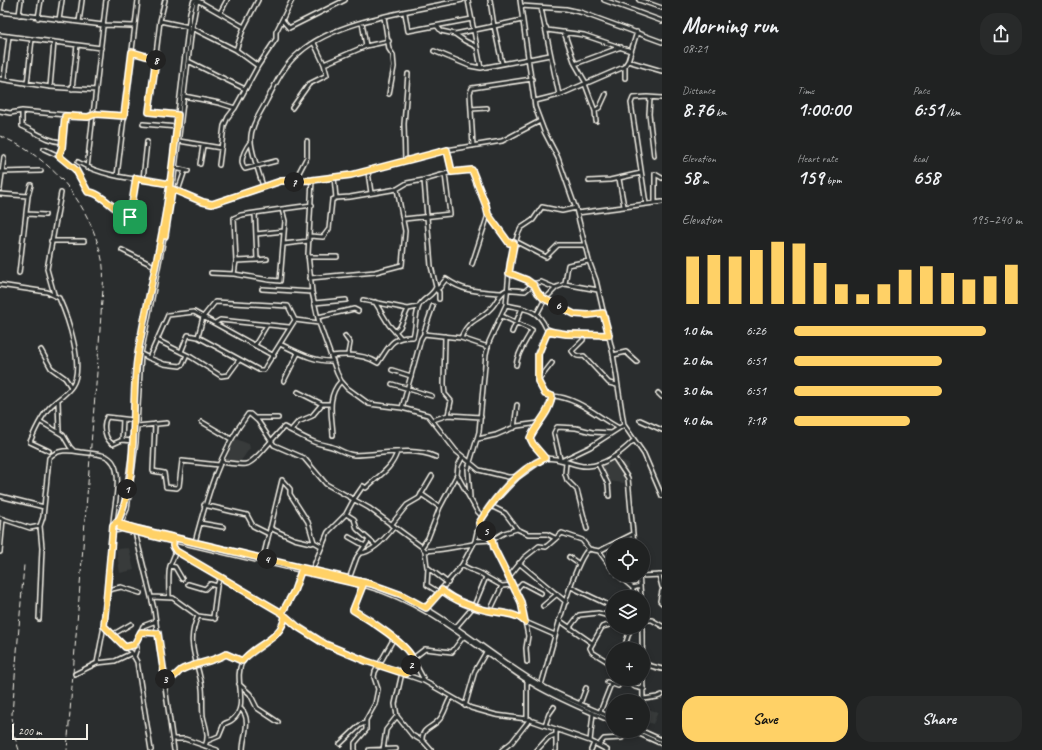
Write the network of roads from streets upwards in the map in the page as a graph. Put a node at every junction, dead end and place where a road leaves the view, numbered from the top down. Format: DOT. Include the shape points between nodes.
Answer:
graph roads {
  1 [pos="2,0"];
  2 [pos="21,0"];
  3 [pos="41,0"];
  4 [pos="62,0"];
  5 [pos="82,0"];
  6 [pos="106,0"];
  7 [pos="138,0"];
  8 [pos="165,0"];
  9 [pos="194,0"];
  10 [pos="197,0"];
  11 [pos="227,0"];
  12 [pos="258,0"];
  13 [pos="292,0"];
  14 [pos="345,0"];
  15 [pos="462,0"];
  16 [pos="468,0"];
  17 [pos="490,0"];
  18 [pos="520,0"];
  19 [pos="604,0"];
  20 [pos="639,0"];
  21 [pos="521,6"];
  22 [pos="541,8"];
  23 [pos="662,8"];
  24 [pos="398,9"];
  25 [pos="0,12"];
  26 [pos="220,13"];
  27 [pos="404,13"];
  28 [pos="399,14"];
  29 [pos="19,15"];
  30 [pos="384,17"];
  31 [pos="38,18"];
  32 [pos="472,19"];
  33 [pos="60,20"];
  34 [pos="282,20"];
  35 [pos="522,20"];
  36 [pos="160,21"];
  37 [pos="662,21"];
  38 [pos="79,22"];
  39 [pos="362,22"];
  40 [pos="103,25"];
  41 [pos="134,26"];
  42 [pos="438,26"];
  43 [pos="494,26"];
  44 [pos="244,27"];
  45 [pos="546,27"];
  46 [pos="190,28"];
  47 [pos="474,31"];
  48 [pos="564,32"];
  49 [pos="637,32"];
  50 [pos="455,34"];
  51 [pos="0,35"];
  52 [pos="8,36"];
  53 [pos="32,39"];
  54 [pos="389,41"];
  55 [pos="54,42"];
  56 [pos="662,42"];
  57 [pos="314,43"];
  58 [pos="77,45"];
  59 [pos="366,46"];
  60 [pos="477,47"];
  61 [pos="101,48"];
  62 [pos="621,48"];
  63 [pos="236,50"];
  64 [pos="434,51"];
  65 [pos="631,51"];
  66 [pos="132,52"];
  67 [pos="550,55"];
  68 [pos="529,58"];
  69 [pos="156,59"];
  70 [pos="188,61"];
  71 [pos="628,61"];
  72 [pos="502,63"];
  73 [pos="324,64"];
  74 [pos="575,64"];
  75 [pos="625,65"];
  76 [pos="258,66"];
  77 [pos="481,68"];
  78 [pos="662,71"];
  79 [pos="408,74"];
  80 [pos="532,78"];
  81 [pos="624,78"];
  82 [pos="0,79"];
  83 [pos="4,79"];
  84 [pos="27,84"];
  85 [pos="585,84"];
  86 [pos="50,87"];
  87 [pos="72,89"];
  88 [pos="245,89"];
  89 [pos="96,90"];
  90 [pos="389,94"];
  91 [pos="606,94"];
  92 [pos="559,95"];
  93 [pos="184,96"];
  94 [pos="650,98"];
  95 [pos="662,98"];
  96 [pos="534,101"];
  97 [pos="235,108"];
  98 [pos="292,108"];
  99 [pos="487,108"];
  100 [pos="471,109"];
  101 [pos="595,110"];
  102 [pos="0,111"];
  103 [pos="22,111"];
  104 [pos="94,114"];
  105 [pos="178,115"];
  106 [pos="65,116"];
  107 [pos="124,116"];
  108 [pos="540,121"];
  109 [pos="596,121"];
  110 [pos="143,124"];
  111 [pos="177,127"];
  112 [pos="179,141"];
  113 [pos="251,141"];
  114 [pos="307,141"];
  115 [pos="62,142"];
  116 [pos="147,142"];
  117 [pos="203,146"];
  118 [pos="473,146"];
  119 [pos="221,148"];
  120 [pos="44,150"];
  121 [pos="447,150"];
  122 [pos="59,156"];
  123 [pos="654,156"];
  124 [pos="2,159"];
  125 [pos="276,161"];
  126 [pos="405,161"];
  127 [pos="78,162"];
  128 [pos="200,164"];
  129 [pos="219,165"];
  130 [pos="258,167"];
  131 [pos="87,168"];
  132 [pos="175,168"];
  133 [pos="41,170"];
  134 [pos="1,171"];
  135 [pos="368,172"];
  136 [pos="452,172"];
  137 [pos="641,173"];
  138 [pos="445,174"];
  139 [pos="118,176"];
  140 [pos="334,177"];
  141 [pos="136,178"];
  142 [pos="662,178"];
  143 [pos="143,179"];
  144 [pos="619,179"];
  145 [pos="312,180"];
  146 [pos="424,180"];
  147 [pos="590,181"];
  148 [pos="294,182"];
  149 [pos="31,184"];
  150 [pos="170,184"];
  151 [pos="263,186"];
  152 [pos="0,189"];
  153 [pos="172,189"];
  154 [pos="397,189"];
  155 [pos="178,191"];
  156 [pos="61,193"];
  157 [pos="372,193"];
  158 [pos="0,194"];
  159 [pos="28,196"];
  160 [pos="336,198"];
  161 [pos="662,202"];
  162 [pos="655,203"];
  163 [pos="646,204"];
  164 [pos="312,205"];
  165 [pos="624,206"];
  166 [pos="576,208"];
  167 [pos="282,209"];
  168 [pos="255,213"];
  169 [pos="577,213"];
  170 [pos="26,214"];
  171 [pos="488,214"];
  172 [pos="45,215"];
  173 [pos="426,216"];
  174 [pos="130,217"];
  175 [pos="404,219"];
  176 [pos="131,224"];
  177 [pos="284,231"];
  178 [pos="256,234"];
  179 [pos="164,236"];
  180 [pos="310,236"];
  181 [pos="309,240"];
  182 [pos="51,241"];
  183 [pos="84,241"];
  184 [pos="515,242"];
  185 [pos="284,244"];
  186 [pos="585,245"];
  187 [pos="122,250"];
  188 [pos="308,257"];
  189 [pos="337,257"];
  190 [pos="267,259"];
  191 [pos="256,260"];
  192 [pos="236,261"];
  193 [pos="589,261"];
  194 [pos="472,264"];
  195 [pos="156,266"];
  196 [pos="19,273"];
  197 [pos="211,273"];
  198 [pos="509,273"];
  199 [pos="234,274"];
  200 [pos="310,278"];
  201 [pos="269,280"];
  202 [pos="533,284"];
  203 [pos="565,284"];
  204 [pos="0,285"];
  205 [pos="559,286"];
  206 [pos="262,289"];
  207 [pos="435,289"];
  208 [pos="268,290"];
  209 [pos="506,290"];
  210 [pos="598,290"];
  211 [pos="312,292"];
  212 [pos="501,293"];
  213 [pos="54,294"];
  214 [pos="439,299"];
  215 [pos="545,299"];
  216 [pos="346,300"];
  217 [pos="363,300"];
  218 [pos="375,302"];
  219 [pos="314,303"];
  220 [pos="506,305"];
  221 [pos="433,306"];
  222 [pos="418,307"];
  223 [pos="522,308"];
  224 [pos="408,309"];
  225 [pos="358,311"];
  226 [pos="603,313"];
  227 [pos="537,314"];
  228 [pos="502,316"];
  229 [pos="203,317"];
  230 [pos="318,317"];
  231 [pos="295,320"];
  232 [pos="518,322"];
  233 [pos="215,323"];
  234 [pos="319,323"];
  235 [pos="267,325"];
  236 [pos="289,327"];
  237 [pos="416,330"];
  238 [pos="548,331"];
  239 [pos="395,332"];
  240 [pos="512,332"];
  241 [pos="424,333"];
  242 [pos="584,334"];
  243 [pos="609,335"];
  244 [pos="345,336"];
  245 [pos="445,336"];
  246 [pos="198,337"];
  247 [pos="400,337"];
  248 [pos="461,338"];
  249 [pos="157,340"];
  250 [pos="280,344"];
  251 [pos="255,345"];
  252 [pos="488,346"];
  253 [pos="41,350"];
  254 [pos="141,352"];
  255 [pos="181,352"];
  256 [pos="298,353"];
  257 [pos="348,354"];
  258 [pos="187,355"];
  259 [pos="613,355"];
  260 [pos="274,356"];
  261 [pos="331,356"];
  262 [pos="150,358"];
  263 [pos="239,360"];
  264 [pos="333,361"];
  265 [pos="637,362"];
  266 [pos="378,363"];
  267 [pos="552,363"];
  268 [pos="381,365"];
  269 [pos="516,365"];
  270 [pos="392,370"];
  271 [pos="411,376"];
  272 [pos="284,381"];
  273 [pos="341,381"];
  274 [pos="538,381"];
  275 [pos="392,384"];
  276 [pos="617,385"];
  277 [pos="71,387"];
  278 [pos="407,388"];
  279 [pos="298,392"];
  280 [pos="658,393"];
  281 [pos="432,396"];
  282 [pos="552,396"];
  283 [pos="662,397"];
  284 [pos="58,401"];
  285 [pos="322,404"];
  286 [pos="332,404"];
  287 [pos="517,405"];
  288 [pos="402,408"];
  289 [pos="448,415"];
  290 [pos="481,417"];
  291 [pos="255,418"];
  292 [pos="278,418"];
  293 [pos="123,419"];
  294 [pos="133,420"];
  295 [pos="433,420"];
  296 [pos="640,420"];
  297 [pos="41,422"];
  298 [pos="202,422"];
  299 [pos="167,423"];
  300 [pos="540,423"];
  301 [pos="155,424"];
  302 [pos="624,425"];
  303 [pos="137,426"];
  304 [pos="514,428"];
  305 [pos="618,428"];
  306 [pos="292,429"];
  307 [pos="662,430"];
  308 [pos="59,432"];
  309 [pos="611,433"];
  310 [pos="332,435"];
  311 [pos="232,439"];
  312 [pos="478,439"];
  313 [pos="122,440"];
  314 [pos="634,440"];
  315 [pos="133,441"];
  316 [pos="270,442"];
  317 [pos="49,450"];
  318 [pos="74,451"];
  319 [pos="397,452"];
  320 [pos="436,457"];
  321 [pos="614,457"];
  322 [pos="462,458"];
  323 [pos="545,458"];
  324 [pos="563,461"];
  325 [pos="469,463"];
  326 [pos="220,464"];
  327 [pos="598,464"];
  328 [pos="458,475"];
  329 [pos="432,476"];
  330 [pos="518,477"];
  331 [pos="421,494"];
  332 [pos="0,496"];
  333 [pos="609,496"];
  334 [pos="662,496"];
  335 [pos="470,497"];
  336 [pos="354,499"];
  337 [pos="204,505"];
  338 [pos="491,506"];
  339 [pos="44,507"];
  340 [pos="440,507"];
  341 [pos="115,514"];
  342 [pos="346,514"];
  343 [pos="483,517"];
  344 [pos="2,519"];
  345 [pos="200,522"];
  346 [pos="120,523"];
  347 [pos="479,523"];
  348 [pos="40,526"];
  349 [pos="113,526"];
  350 [pos="392,526"];
  351 [pos="223,527"];
  352 [pos="270,528"];
  353 [pos="119,529"];
  354 [pos="587,529"];
  355 [pos="517,530"];
  356 [pos="136,532"];
  357 [pos="113,534"];
  358 [pos="269,534"];
  359 [pos="633,534"];
  360 [pos="350,537"];
  361 [pos="555,538"];
  362 [pos="633,538"];
  363 [pos="369,540"];
  364 [pos="492,540"];
  365 [pos="173,541"];
  366 [pos="195,542"];
  367 [pos="314,542"];
  368 [pos="474,542"];
  369 [pos="375,545"];
  370 [pos="321,546"];
  371 [pos="365,546"];
  372 [pos="422,547"];
  373 [pos="590,549"];
  374 [pos="176,551"];
  375 [pos="425,551"];
  376 [pos="599,551"];
  377 [pos="0,552"];
  378 [pos="361,553"];
  379 [pos="569,557"];
  380 [pos="263,558"];
  381 [pos="606,560"];
  382 [pos="519,563"];
  383 [pos="578,564"];
  384 [pos="462,565"];
  385 [pos="170,566"];
  386 [pos="428,568"];
  387 [pos="312,570"];
  388 [pos="301,571"];
  389 [pos="650,575"];
  390 [pos="660,575"];
  391 [pos="486,576"];
  392 [pos="220,578"];
  393 [pos="508,578"];
  394 [pos="182,579"];
  395 [pos="349,579"];
  396 [pos="626,582"];
  397 [pos="640,582"];
  398 [pos="448,583"];
  399 [pos="188,584"];
  400 [pos="363,585"];
  401 [pos="512,585"];
  402 [pos="217,586"];
  403 [pos="502,586"];
  404 [pos="640,586"];
  405 [pos="571,587"];
  406 [pos="662,587"];
  407 [pos="633,588"];
  408 [pos="108,590"];
  409 [pos="640,590"];
  410 [pos="515,591"];
  411 [pos="662,591"];
  412 [pos="441,592"];
  413 [pos="140,593"];
  414 [pos="541,593"];
  415 [pos="556,594"];
  416 [pos="152,597"];
  417 [pos="169,597"];
  418 [pos="566,602"];
  419 [pos="662,603"];
  420 [pos="606,604"];
  421 [pos="474,606"];
  422 [pos="543,606"];
  423 [pos="426,608"];
  424 [pos="490,611"];
  425 [pos="282,613"];
  426 [pos="198,616"];
  427 [pos="285,616"];
  428 [pos="606,616"];
  429 [pos="39,619"];
  430 [pos="559,620"];
  431 [pos="650,620"];
  432 [pos="156,621"];
  433 [pos="525,622"];
  434 [pos="131,624"];
  435 [pos="104,626"];
  436 [pos="606,626"];
  437 [pos="662,626"];
  438 [pos="456,627"];
  439 [pos="570,627"];
  440 [pos="141,632"];
  441 [pos="158,633"];
  442 [pos="112,634"];
  443 [pos="629,634"];
  444 [pos="555,635"];
  445 [pos="464,636"];
  446 [pos="394,638"];
  447 [pos="626,642"];
  448 [pos="136,643"];
  449 [pos="592,643"];
  450 [pos="125,647"];
  451 [pos="486,652"];
  452 [pos="132,653"];
  453 [pos="134,657"];
  454 [pos="412,660"];
  455 [pos="242,661"];
  456 [pos="606,661"];
  457 [pos="528,662"];
  458 [pos="97,663"];
  459 [pos="196,664"];
  460 [pos="378,664"];
  461 [pos="650,666"];
  462 [pos="662,669"];
  463 [pos="402,673"];
  464 [pos="75,674"];
  465 [pos="406,674"];
  466 [pos="165,681"];
  467 [pos="424,681"];
  468 [pos="528,681"];
  469 [pos="239,684"];
  470 [pos="541,685"];
  471 [pos="610,686"];
  472 [pos="634,686"];
  473 [pos="586,688"];
  474 [pos="644,689"];
  475 [pos="644,694"];
  476 [pos="662,695"];
  477 [pos="451,697"];
  478 [pos="650,699"];
  479 [pos="580,704"];
  480 [pos="465,706"];
  481 [pos="554,707"];
  482 [pos="240,709"];
  483 [pos="600,712"];
  484 [pos="593,713"];
  485 [pos="606,715"];
  486 [pos="397,716"];
  487 [pos="529,719"];
  488 [pos="606,719"];
  489 [pos="278,722"];
  490 [pos="365,723"];
  491 [pos="545,725"];
  492 [pos="556,729"];
  493 [pos="554,734"];
  494 [pos="650,735"];
  495 [pos="622,738"];
  496 [pos="649,738"];
  497 [pos="173,739"];
  498 [pos="662,740"];
  499 [pos="207,741"];
  500 [pos="422,741"];
  501 [pos="590,741"];
  502 [pos="594,743"];
  503 [pos="340,744"];
  504 [pos="662,744"];
  505 [pos="599,745"];
  506 [pos="205,746"];
  507 [pos="396,748"];
  508 [pos="383,749"];
  509 [pos="151,750"];
  510 [pos="174,750"];
  511 [pos="214,750"];
  512 [pos="243,750"];
  513 [pos="355,750"];
  514 [pos="369,750"];
  515 [pos="431,750"];
  516 [pos="502,750"];
  517 [pos="537,750"];
  518 [pos="556,750"];
  519 [pos="591,750"];
  520 [pos="607,750"];
  1 -- 25 [label="street"];
  2 -- 29 [label="street"];
  3 -- 31 [label="street"];
  4 -- 33 [label="street"];
  5 -- 38 [label="street"];
  6 -- 40 [label="street"];
  7 -- 41 [label="street"];
  8 -- 36 [label="street"];
  9 -- 46 [label="street" via="190,12"];
  10 -- 26 [label="street"];
  10 -- 46 [label="street"];
  11 -- 26 [label="street"];
  12 -- 44 [label="street"];
  13 -- 34 [label="street"];
  14 -- 34 [label="street" via="289,28"];
  15 -- 27 [label="street"];
  16 -- 32 [label="street"];
  17 -- 43 [label="street"];
  18 -- 21 [label="street"];
  19 -- 37 [label="street"];
  20 -- 23 [label="street"];
  21 -- 22 [label="street"];
  21 -- 35 [label="street"];
  22 -- 45 [label="street"];
  22 -- 49 [label="street" via="580,12"];
  24 -- 28 [label="street"];
  25 -- 29 [label="street"];
  26 -- 44 [label="street"];
  27 -- 28 [label="street"];
  27 -- 42 [label="street" via="408,31"];
  28 -- 30 [label="street"];
  29 -- 31 [label="street"];
  30 -- 39 [label="street"];
  30 -- 54 [label="street"];
  31 -- 33 [label="street"];
  32 -- 42 [label="street"];
  32 -- 47 [label="street"];
  33 -- 38 [label="street"];
  34 -- 76 [label="street" via="276,32 276,39"];
  35 -- 43 [label="street"];
  35 -- 68 [label="street"];
  36 -- 46 [label="street"];
  36 -- 69 [label="street"];
  38 -- 40 [label="street"];
  39 -- 57 [label="street"];
  39 -- 59 [label="street"];
  40 -- 41 [label="street"];
  40 -- 61 [label="street"];
  41 -- 66 [label="street"];
  42 -- 50 [label="street" via="441,31"];
  43 -- 47 [label="street"];
  43 -- 72 [label="street"];
  44 -- 63 [label="street"];
  45 -- 48 [label="street" via="548,30"];
  45 -- 67 [label="street"];
  46 -- 63 [label="street"];
  46 -- 70 [label="street"];
  46 -- 105 [label="street"];
  47 -- 50 [label="street"];
  47 -- 60 [label="street"];
  48 -- 62 [label="street" via="584,34"];
  48 -- 74 [label="street"];
  49 -- 56 [label="street"];
  49 -- 65 [label="street"];
  50 -- 60 [label="street"];
  51 -- 52 [label="street"];
  52 -- 53 [label="street"];
  52 -- 83 [label="street"];
  53 -- 55 [label="street"];
  53 -- 84 [label="street"];
  54 -- 59 [label="street"];
  54 -- 90 [label="street" via="394,67"];
  55 -- 58 [label="street"];
  55 -- 86 [label="street"];
  57 -- 73 [label="street"];
  57 -- 113 [label="street" via="289,63 257,118"];
  58 -- 61 [label="street"];
  58 -- 87 [label="street"];
  59 -- 73 [label="street"];
  60 -- 77 [label="street"];
  61 -- 89 [label="street"];
  62 -- 65 [label="street"];
  62 -- 74 [label="street"];
  63 -- 76 [label="street"];
  64 -- 77 [label="street"];
  65 -- 71 [label="street"];
  66 -- 69 [label="street"];
  66 -- 107 [label="street"];
  67 -- 68 [label="street"];
  67 -- 92 [label="street"];
  68 -- 72 [label="street"];
  68 -- 80 [label="street"];
  69 -- 105 [label="street" via="149,112"];
  70 -- 88 [label="street"];
  70 -- 93 [label="street"];
  71 -- 75 [label="street"];
  71 -- 78 [label="street"];
  72 -- 77 [label="street"];
  73 -- 98 [label="street" via="327,75 309,84"];
  74 -- 85 [label="street"];
  75 -- 81 [label="street"];
  75 -- 85 [label="street"];
  76 -- 88 [label="street"];
  79 -- 126 [label="street" via="404,124"];
  80 -- 96 [label="street"];
  80 -- 100 [label="street" via="472,88"];
  82 -- 83 [label="street"];
  83 -- 84 [label="street"];
  84 -- 86 [label="street"];
  85 -- 92 [label="street"];
  85 -- 101 [label="street"];
  86 -- 87 [label="street"];
  87 -- 89 [label="street"];
  88 -- 97 [label="street"];
  89 -- 104 [label="street"];
  91 -- 101 [label="street" via="600,107"];
  92 -- 96 [label="street"];
  93 -- 97 [label="street"];
  93 -- 112 [label="street"];
  94 -- 95 [label="street"];
  94 -- 123 [label="street"];
  94 -- 137 [label="street" via="633,98 631,103"];
  96 -- 108 [label="street"];
  97 -- 119 [label="street" via="224,126"];
  99 -- 100 [label="street"];
  100 -- 118 [label="street"];
  101 -- 109 [label="street"];
  102 -- 103 [label="street"];
  103 -- 106 [label="street"];
  103 -- 115 [label="street" via="22,126 47,140"];
  104 -- 106 [label="street" via="88,117"];
  104 -- 107 [label="street"];
  104 -- 131 [label="street"];
  105 -- 111 [label="street"];
  106 -- 115 [label="street"];
  107 -- 139 [label="street"];
  108 -- 118 [label="street" via="509,139"];
  108 -- 166 [label="street" via="558,158"];
  110 -- 111 [label="street"];
  111 -- 150 [label="street"];
  112 -- 117 [label="street"];
  112 -- 132 [label="street"];
  113 -- 130 [label="street"];
  113 -- 130 [label="street" via="244,154 243,167"];
  114 -- 148 [label="street" via="307,157"];
  115 -- 122 [label="street"];
  116 -- 143 [label="street"];
  117 -- 119 [label="street"];
  117 -- 128 [label="street"];
  118 -- 121 [label="street"];
  119 -- 129 [label="street"];
  120 -- 122 [label="street"];
  121 -- 126 [label="street"];
  121 -- 136 [label="street"];
  122 -- 174 [label="street" via="76,170 88,192 97,194 115,209"];
  124 -- 134 [label="street"];
  125 -- 130 [label="street"];
  126 -- 135 [label="street"];
  127 -- 131 [label="street"];
  130 -- 151 [label="street"];
  131 -- 139 [label="street"];
  132 -- 153 [label="street"];
  132 -- 155 [label="street" via="187,170"];
  133 -- 134 [label="street"];
  134 -- 152 [label="street"];
  135 -- 140 [label="street"];
  135 -- 157 [label="street"];
  136 -- 138 [label="street"];
  136 -- 171 [label="street" via="469,169 473,171"];
  137 -- 144 [label="street"];
  137 -- 163 [label="street"];
  138 -- 146 [label="street"];
  138 -- 173 [label="street" via="450,214"];
  139 -- 141 [label="street"];
  140 -- 145 [label="street"];
  140 -- 160 [label="street"];
  141 -- 143 [label="street"];
  141 -- 174 [label="street"];
  142 -- 162 [label="street" via="655,174"];
  143 -- 150 [label="street"];
  144 -- 147 [label="street"];
  144 -- 165 [label="street"];
  145 -- 148 [label="street"];
  145 -- 164 [label="street"];
  146 -- 154 [label="street" via="407,183"];
  146 -- 173 [label="street"];
  148 -- 151 [label="street" via="281,181"];
  149 -- 159 [label="street"];
  150 -- 179 [label="street"];
  151 -- 155 [label="street" via="212,204"];
  153 -- 155 [label="street"];
  153 -- 179 [label="street"];
  154 -- 157 [label="street"];
  154 -- 175 [label="street"];
  156 -- 182 [label="street"];
  157 -- 160 [label="street"];
  158 -- 159 [label="street"];
  159 -- 170 [label="street"];
  160 -- 180 [label="street" via="332,200 329,229 323,237"];
  161 -- 162 [label="street"];
  162 -- 163 [label="street"];
  163 -- 165 [label="street"];
  164 -- 167 [label="street"];
  164 -- 180 [label="street"];
  165 -- 169 [label="street"];
  166 -- 169 [label="street"];
  166 -- 184 [label="street" via="540,208 533,220 521,228"];
  167 -- 168 [label="street"];
  167 -- 177 [label="street" via="285,217"];
  168 -- 178 [label="street"];
  168 -- 192 [label="street" via="234,218"];
  169 -- 186 [label="street"];
  170 -- 172 [label="street"];
  170 -- 196 [label="street"];
  171 -- 184 [label="street" via="509,243"];
  171 -- 194 [label="street"];
  173 -- 175 [label="street"];
  173 -- 207 [label="street"];
  174 -- 176 [label="street"];
  175 -- 200 [label="street" via="403,263 400,266 375,272"];
  177 -- 178 [label="street"];
  177 -- 185 [label="street"];
  178 -- 191 [label="street"];
  179 -- 195 [label="street"];
  179 -- 254 [label="street"];
  180 -- 181 [label="street"];
  181 -- 185 [label="street"];
  181 -- 188 [label="street"];
  182 -- 183 [label="street"];
  182 -- 213 [label="street" via="46,269"];
  184 -- 186 [label="street" via="546,257 558,244"];
  184 -- 198 [label="street"];
  185 -- 201 [label="street" via="280,279 278,282"];
  186 -- 193 [label="street"];
  187 -- 195 [label="street"];
  188 -- 189 [label="street"];
  188 -- 200 [label="street"];
  190 -- 191 [label="street"];
  191 -- 192 [label="street"];
  192 -- 199 [label="street"];
  193 -- 203 [label="street" via="568,265"];
  193 -- 210 [label="street"];
  195 -- 254 [label="street"];
  197 -- 199 [label="street"];
  198 -- 202 [label="street"];
  198 -- 209 [label="street"];
  199 -- 201 [label="street"];
  200 -- 211 [label="street"];
  201 -- 208 [label="street"];
  202 -- 205 [label="street" via="541,282 555,288"];
  202 -- 209 [label="street" via="525,291"];
  202 -- 215 [label="street"];
  203 -- 205 [label="street"];
  203 -- 210 [label="street"];
  204 -- 213 [label="street"];
  205 -- 215 [label="street"];
  206 -- 208 [label="street"];
  207 -- 212 [label="street" via="446,279 466,290"];
  207 -- 214 [label="street" via="439,292"];
  207 -- 222 [label="street"];
  208 -- 211 [label="street"];
  209 -- 212 [label="street"];
  209 -- 220 [label="street"];
  210 -- 226 [label="street"];
  211 -- 219 [label="street"];
  212 -- 248 [label="street" via="491,309 468,324"];
  213 -- 277 [label="street" via="61,303 77,356 77,376"];
  215 -- 226 [label="street" via="574,314"];
  215 -- 227 [label="street"];
  216 -- 219 [label="street"];
  217 -- 218 [label="street"];
  218 -- 224 [label="street"];
  218 -- 239 [label="street"];
  219 -- 230 [label="street"];
  220 -- 223 [label="street"];
  220 -- 228 [label="street"];
  221 -- 241 [label="street"];
  222 -- 224 [label="street"];
  222 -- 237 [label="street"];
  223 -- 227 [label="street"];
  223 -- 232 [label="street"];
  224 -- 239 [label="street"];
  225 -- 230 [label="street" via="354,309"];
  226 -- 243 [label="street"];
  227 -- 238 [label="street"];
  228 -- 232 [label="street"];
  228 -- 252 [label="street"];
  229 -- 231 [label="street" via="215,302 288,306"];
  229 -- 233 [label="street"];
  229 -- 246 [label="street"];
  229 -- 249 [label="street" via="194,312 168,315"];
  230 -- 234 [label="street"];
  231 -- 234 [label="street"];
  231 -- 236 [label="street"];
  232 -- 240 [label="street"];
  232 -- 269 [label="street" via="532,330 520,351"];
  233 -- 235 [label="street" via="220,320"];
  233 -- 251 [label="street"];
  234 -- 261 [label="street"];
  235 -- 236 [label="street"];
  235 -- 251 [label="street"];
  236 -- 250 [label="street"];
  237 -- 241 [label="street"];
  237 -- 247 [label="street" via="413,337"];
  238 -- 242 [label="street"];
  238 -- 274 [label="street" via="538,354"];
  239 -- 247 [label="street"];
  241 -- 245 [label="street"];
  241 -- 271 [label="street"];
  242 -- 243 [label="street"];
  242 -- 276 [label="street" via="583,340 572,351 578,357 584,356 609,383"];
  243 -- 259 [label="street"];
  244 -- 257 [label="street" via="350,344"];
  245 -- 248 [label="street"];
  245 -- 289 [label="street" via="444,384 451,401"];
  246 -- 255 [label="street" via="188,335"];
  246 -- 263 [label="street"];
  247 -- 266 [label="street" via="389,346"];
  248 -- 252 [label="street"];
  249 -- 255 [label="street"];
  249 -- 262 [label="street"];
  250 -- 256 [label="street"];
  250 -- 260 [label="street"];
  251 -- 260 [label="street"];
  252 -- 290 [label="street"];
  253 -- 277 [label="street" via="51,368 65,378"];
  254 -- 262 [label="street"];
  254 -- 294 [label="street"];
  254 -- 303 [label="street"];
  255 -- 258 [label="street"];
  256 -- 264 [label="street" via="323,362"];
  256 -- 272 [label="street"];
  257 -- 261 [label="street"];
  257 -- 266 [label="street"];
  258 -- 262 [label="street" via="180,366 164,364"];
  258 -- 263 [label="street" via="221,376 228,375"];
  259 -- 265 [label="street" via="626,352"];
  259 -- 276 [label="street"];
  260 -- 263 [label="street" via="264,370"];
  261 -- 264 [label="street"];
  264 -- 273 [label="street"];
  266 -- 268 [label="street"];
  267 -- 274 [label="street"];
  270 -- 271 [label="street"];
  271 -- 278 [label="street"];
  273 -- 286 [label="street" via="332,396"];
  273 -- 288 [label="street" via="369,404"];
  274 -- 282 [label="street" via="545,394"];
  275 -- 278 [label="street"];
  276 -- 302 [label="street"];
  277 -- 284 [label="street"];
  278 -- 281 [label="street"];
  278 -- 288 [label="street"];
  279 -- 285 [label="street"];
  280 -- 283 [label="street"];
  282 -- 300 [label="street" via="549,408"];
  282 -- 305 [label="street" via="587,407"];
  284 -- 297 [label="street" via="51,406"];
  284 -- 308 [label="street"];
  285 -- 286 [label="street"];
  285 -- 306 [label="street" via="312,416 298,422"];
  286 -- 310 [label="street"];
  287 -- 304 [label="street"];
  288 -- 295 [label="street" via="428,415"];
  289 -- 290 [label="street"];
  289 -- 295 [label="street"];
  290 -- 312 [label="street"];
  291 -- 292 [label="street"];
  291 -- 311 [label="street" via="248,414"];
  291 -- 316 [label="street"];
  293 -- 294 [label="street"];
  293 -- 313 [label="street"];
  293 -- 313 [label="street" via="106,417 105,421 106,435 110,442 114,444"];
  294 -- 315 [label="street"];
  295 -- 322 [label="street"];
  296 -- 307 [label="street"];
  297 -- 308 [label="street"];
  297 -- 317 [label="street" via="30,442"];
  298 -- 311 [label="street"];
  299 -- 301 [label="street"];
  300 -- 304 [label="street"];
  300 -- 323 [label="street" via="530,438"];
  301 -- 303 [label="street"];
  301 -- 326 [label="street" via="153,471 164,473 166,487 179,486 182,461"];
  302 -- 305 [label="street"];
  302 -- 314 [label="street"];
  303 -- 346 [label="street" via="127,509"];
  304 -- 312 [label="street"];
  305 -- 309 [label="street"];
  306 -- 316 [label="street" via="284,428"];
  306 -- 319 [label="street" via="314,442 354,455"];
  308 -- 318 [label="street"];
  309 -- 324 [label="street" via="590,448"];
  309 -- 324 [label="street" via="557,427 554,433"];
  311 -- 326 [label="street"];
  312 -- 325 [label="street"];
  313 -- 315 [label="street"];
  314 -- 321 [label="street"];
  314 -- 334 [label="street" via="644,454"];
  315 -- 346 [label="street"];
  316 -- 326 [label="street" via="250,464"];
  316 -- 336 [label="street" via="280,449 304,458 326,484"];
  318 -- 339 [label="street" via="56,452 49,458"];
  318 -- 341 [label="street" via="104,455 114,463 117,473"];
  319 -- 320 [label="street" via="426,452"];
  319 -- 336 [label="street" via="395,460 386,470 366,488 363,486"];
  321 -- 327 [label="street"];
  321 -- 359 [label="street" via="628,478"];
  322 -- 325 [label="street"];
  322 -- 328 [label="street" via="458,466"];
  323 -- 324 [label="street"];
  323 -- 330 [label="street"];
  324 -- 327 [label="street" via="588,466"];
  324 -- 354 [label="street" via="567,480 577,490"];
  325 -- 330 [label="street" via="491,474"];
  325 -- 335 [label="street"];
  326 -- 337 [label="street"];
  327 -- 333 [label="street" via="608,484"];
  328 -- 335 [label="street"];
  328 -- 340 [label="street"];
  329 -- 331 [label="street"];
  330 -- 338 [label="street"];
  331 -- 340 [label="street"];
  331 -- 350 [label="street" via="404,509"];
  332 -- 339 [label="street"];
  335 -- 343 [label="street"];
  336 -- 342 [label="street"];
  336 -- 350 [label="street"];
  337 -- 345 [label="street"];
  337 -- 358 [label="street" via="247,515 253,526"];
  338 -- 343 [label="street"];
  338 -- 355 [label="street" via="505,513"];
  339 -- 348 [label="street"];
  340 -- 372 [label="street"];
  341 -- 346 [label="street"];
  341 -- 349 [label="street"];
  342 -- 363 [label="street" via="354,519 357,529"];
  342 -- 370 [label="street" via="328,532"];
  343 -- 347 [label="street"];
  344 -- 348 [label="street" via="30,528"];
  344 -- 377 [label="street"];
  345 -- 351 [label="street"];
  345 -- 366 [label="street"];
  346 -- 349 [label="street"];
  346 -- 353 [label="street"];
  346 -- 366 [label="street"];
  347 -- 364 [label="street"];
  347 -- 368 [label="street"];
  348 -- 429 [label="street" via="42,548"];
  349 -- 353 [label="street"];
  349 -- 357 [label="street"];
  350 -- 369 [label="street" via="387,537"];
  350 -- 372 [label="street"];
  352 -- 358 [label="street"];
  352 -- 367 [label="street" via="294,539"];
  352 -- 367 [label="street" via="282,480 290,489 290,494 308,522"];
  353 -- 356 [label="street"];
  353 -- 357 [label="street"];
  355 -- 361 [label="street" via="528,534 547,534"];
  355 -- 364 [label="street" via="504,533"];
  356 -- 365 [label="street"];
  356 -- 416 [label="street"];
  357 -- 408 [label="street"];
  358 -- 380 [label="street"];
  359 -- 362 [label="street"];
  359 -- 376 [label="street"];
  360 -- 371 [label="street"];
  361 -- 373 [label="street" via="562,533 568,534 582,540"];
  361 -- 382 [label="street" via="546,547 539,546"];
  363 -- 369 [label="street"];
  363 -- 371 [label="street"];
  364 -- 368 [label="street"];
  364 -- 393 [label="street"];
  365 -- 374 [label="street"];
  365 -- 388 [label="street"];
  366 -- 380 [label="street"];
  367 -- 370 [label="street"];
  368 -- 375 [label="street" via="452,549"];
  368 -- 384 [label="street"];
  369 -- 378 [label="street" via="368,552"];
  370 -- 387 [label="street"];
  371 -- 378 [label="street"];
  372 -- 375 [label="street"];
  373 -- 376 [label="street"];
  373 -- 383 [label="street"];
  374 -- 385 [label="street"];
  374 -- 392 [label="street"];
  375 -- 386 [label="street"];
  376 -- 381 [label="street"];
  378 -- 395 [label="street" via="355,560"];
  379 -- 383 [label="street"];
  380 -- 387 [label="street"];
  382 -- 393 [label="street"];
  382 -- 415 [label="street"];
  383 -- 405 [label="street"];
  384 -- 391 [label="street" via="470,571"];
  384 -- 398 [label="street"];
  385 -- 394 [label="street" via="175,567"];
  385 -- 417 [label="street"];
  386 -- 398 [label="street"];
  386 -- 412 [label="street" via="427,585"];
  387 -- 395 [label="street"];
  388 -- 400 [label="street"];
  388 -- 425 [label="street"];
  389 -- 390 [label="street"];
  390 -- 406 [label="street"];
  391 -- 403 [label="street"];
  391 -- 421 [label="street"];
  392 -- 402 [label="street"];
  392 -- 425 [label="street"];
  393 -- 401 [label="street"];
  395 -- 423 [label="street" via="384,588"];
  396 -- 407 [label="street"];
  397 -- 404 [label="street"];
  398 -- 412 [label="street"];
  399 -- 402 [label="street" via="205,589 210,584"];
  400 -- 445 [label="street" via="415,604"];
  400 -- 446 [label="street" via="353,610"];
  401 -- 403 [label="street"];
  401 -- 410 [label="street"];
  402 -- 426 [label="street" via="214,619"];
  403 -- 424 [label="street"];
  404 -- 407 [label="street"];
  404 -- 409 [label="street"];
  405 -- 418 [label="street"];
  405 -- 420 [label="street"];
  408 -- 413 [label="street" via="121,587"];
  408 -- 435 [label="street"];
  410 -- 414 [label="street" via="522,583"];
  410 -- 433 [label="street" via="522,606"];
  411 -- 419 [label="street"];
  412 -- 421 [label="street"];
  412 -- 423 [label="street"];
  415 -- 418 [label="street"];
  415 -- 422 [label="street"];
  416 -- 417 [label="street"];
  416 -- 432 [label="street"];
  417 -- 426 [label="street"];
  418 -- 430 [label="street"];
  421 -- 424 [label="street"];
  421 -- 438 [label="street"];
  423 -- 438 [label="street"];
  424 -- 433 [label="street" via="519,617"];
  425 -- 427 [label="street"];
  426 -- 459 [label="street" via="195,619 192,637"];
  427 -- 455 [label="street" via="279,633 249,653"];
  427 -- 460 [label="street" via="325,644"];
  428 -- 439 [label="street" via="579,615"];
  430 -- 439 [label="street"];
  430 -- 444 [label="street"];
  431 -- 437 [label="street"];
  432 -- 440 [label="street" via="143,626"];
  432 -- 441 [label="street"];
  433 -- 444 [label="street"];
  433 -- 457 [label="street"];
  434 -- 442 [label="street"];
  435 -- 442 [label="street"];
  435 -- 458 [label="street"];
  436 -- 449 [label="street" via="602,627"];
  438 -- 470 [label="street"];
  439 -- 449 [label="street"];
  440 -- 441 [label="street"];
  440 -- 448 [label="street"];
  441 -- 466 [label="street"];
  442 -- 450 [label="street"];
  443 -- 447 [label="street"];
  444 -- 470 [label="street"];
  445 -- 451 [label="street"];
  445 -- 454 [label="street" via="452,652 425,649"];
  446 -- 454 [label="street" via="410,653"];
  446 -- 460 [label="street"];
  448 -- 450 [label="street"];
  448 -- 453 [label="street"];
  449 -- 456 [label="street" via="592,652"];
  450 -- 452 [label="street"];
  451 -- 468 [label="street"];
  451 -- 480 [label="street" via="475,671"];
  452 -- 453 [label="street"];
  452 -- 458 [label="street" via="115,661"];
  453 -- 509 [label="street" via="139,669"];
  454 -- 465 [label="street"];
  454 -- 467 [label="street"];
  455 -- 459 [label="street" via="226,654 213,661"];
  455 -- 469 [label="street"];
  458 -- 464 [label="street"];
  459 -- 466 [label="street"];
  459 -- 499 [label="street" via="202,689"];
  460 -- 463 [label="street"];
  460 -- 490 [label="street" via="374,677 378,689 375,704"];
  461 -- 462 [label="street"];
  463 -- 465 [label="street"];
  463 -- 486 [label="street" via="395,704"];
  465 -- 467 [label="street"];
  466 -- 497 [label="street"];
  467 -- 477 [label="street"];
  468 -- 484 [label="street"];
  468 -- 487 [label="street"];
  469 -- 482 [label="street"];
  469 -- 489 [label="street" via="250,694 257,708"];
  470 -- 479 [label="street"];
  471 -- 483 [label="street"];
  472 -- 474 [label="street"];
  473 -- 479 [label="street"];
  474 -- 475 [label="street"];
  476 -- 478 [label="street"];
  477 -- 480 [label="street"];
  477 -- 500 [label="street" via="438,721 424,732"];
  479 -- 483 [label="street"];
  480 -- 487 [label="street"];
  481 -- 491 [label="street"];
  482 -- 499 [label="street" via="233,720 224,724 219,736"];
  482 -- 512 [label="street" via="244,713 247,729"];
  483 -- 485 [label="street"];
  484 -- 488 [label="street"];
  484 -- 501 [label="street"];
  486 -- 500 [label="street" via="412,735"];
  486 -- 508 [label="street" via="386,730"];
  487 -- 491 [label="street"];
  487 -- 516 [label="street" via="512,742"];
  490 -- 503 [label="street"];
  490 -- 513 [label="street" via="366,730 355,743"];
  491 -- 492 [label="street"];
  492 -- 493 [label="street"];
  492 -- 501 [label="street"];
  493 -- 517 [label="street"];
  493 -- 518 [label="street"];
  494 -- 498 [label="street"];
  495 -- 505 [label="street" via="604,739"];
  496 -- 504 [label="street"];
  497 -- 506 [label="street" via="185,739"];
  497 -- 510 [label="street"];
  499 -- 506 [label="street"];
  500 -- 515 [label="street"];
  501 -- 502 [label="street"];
  502 -- 505 [label="street"];
  502 -- 519 [label="street"];
  505 -- 520 [label="street"];
  506 -- 511 [label="street"];
  507 -- 508 [label="street"];
  508 -- 514 [label="street"];
}
